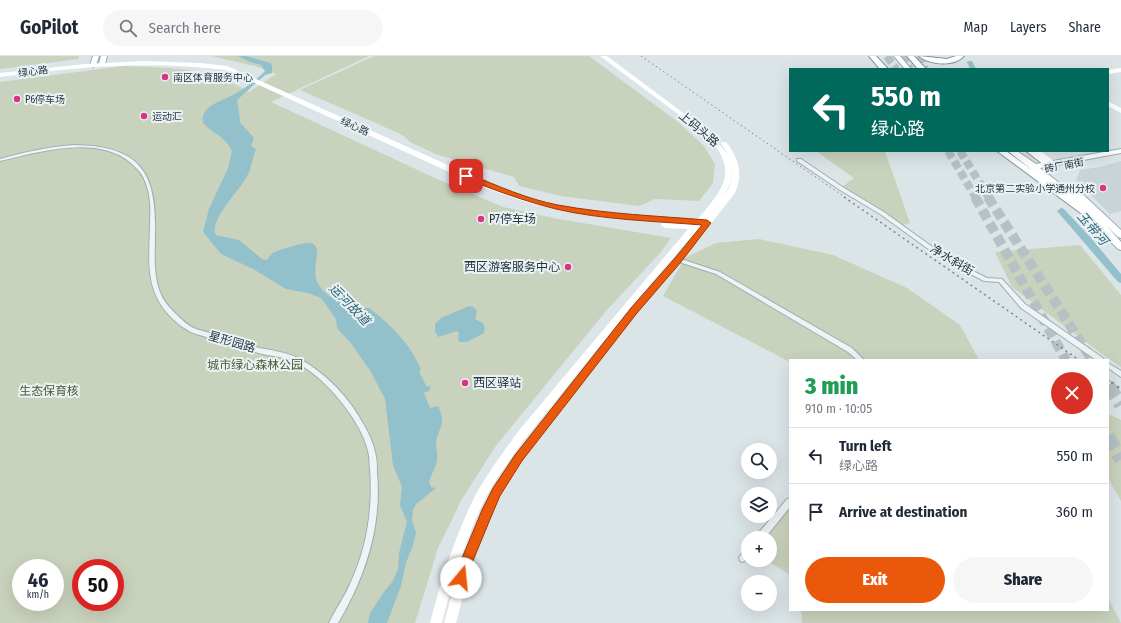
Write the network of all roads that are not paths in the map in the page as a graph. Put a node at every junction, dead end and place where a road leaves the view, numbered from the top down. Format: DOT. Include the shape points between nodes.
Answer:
graph roads {
  1 [pos="603,56"];
  2 [pos="609,56"];
  3 [pos="872,56"];
  4 [pos="891,56"];
  5 [pos="897,56"];
  6 [pos="910,56"];
  7 [pos="922,56"];
  8 [pos="961,56"];
  9 [pos="94,61"];
  10 [pos="103,61"];
  11 [pos="620,66"];
  12 [pos="883,68"];
  13 [pos="901,68"];
  14 [pos="907,68"];
  15 [pos="921,68"];
  16 [pos="1121,70"];
  17 [pos="1109,72"];
  18 [pos="0,76"];
  19 [pos="1109,104"];
  20 [pos="1121,111"];
  21 [pos="1121,151"];
  22 [pos="1004,152"];
  23 [pos="1014,152"];
  24 [pos="1022,152"];
  25 [pos="1031,152"];
  26 [pos="1037,152"];
  27 [pos="1121,155"];
  28 [pos="0,160"];
  29 [pos="799,160"];
  30 [pos="1041,167"];
  31 [pos="1093,218"];
  32 [pos="701,225"];
  33 [pos="1121,235"];
  34 [pos="685,245"];
  35 [pos="1121,247"];
  36 [pos="678,260"];
  37 [pos="860,359"];
  38 [pos="1101,359"];
  39 [pos="1109,365"];
  40 [pos="1121,374"];
  41 [pos="507,455"];
  42 [pos="518,458"];
  43 [pos="789,502"];
  44 [pos="469,522"];
  45 [pos="481,525"];
  46 [pos="766,531"];
  47 [pos="333,623"];
  48 [pos="436,623"];
  49 [pos="450,623"];
  1 -- 11 [label="main road, 上码头路"];
  2 -- 11 [label="main road, 上码头路"];
  3 -- 12 [label="highway"];
  4 -- 13 [label="main road"];
  5 -- 14 [label="main road"];
  6 -- 15 [label="highway"];
  7 -- 8 [label="highway" via="945,61"];
  9 -- 10 [label="main road, 绿心路"];
  9 -- 18 [label="main road, 绿心路"];
  10 -- 32 [label="main road, 绿心路" via="168,60 212,67 499,196 536,207 590,217"];
  11 -- 32 [label="main road, 上码头路" via="708,134 725,153 730,166 726,187 715,208"];
  16 -- 17 [label="main road"];
  19 -- 20 [label="main road"];
  21 -- 30 [label="main road, 砖厂南街"];
  22 -- 30 [label="highway"];
  23 -- 30 [label="main road"];
  24 -- 30 [label="main road"];
  25 -- 30 [label="highway"];
  26 -- 30 [label="main road"];
  27 -- 30 [label="main road, 砖厂南街"];
  28 -- 47 [label="street, 星形园路" via="28,152 64,147 93,147 127,157 140,169 151,197 151,270 157,292 170,312 189,328 223,341 293,358 324,377 348,405 371,448 375,502 370,532 355,584"];
  29 -- 38 [label="street, 净水斜街" via="882,213 947,260 986,280 1000,280 1023,306"];
  30 -- 31 [label="highway"];
  30 -- 33 [label="main road" via="1085,200"];
  31 -- 35 [label="main road"];
  32 -- 34 [label="main road, 上码头路"];
  34 -- 36 [label="main road, 上码头路"];
  34 -- 41 [label="main road, 上码头路" via="624,311"];
  36 -- 37 [label="street" via="718,273 850,350"];
  36 -- 42 [label="main road, 上码头路" via="634,310"];
  39 -- 40 [label="street"];
  41 -- 42 [label="main road" via="511,460"];
  41 -- 44 [label="main road, 上码头路" via="478,502"];
  42 -- 45 [label="main road, 上码头路"];
  43 -- 46 [label="street"];
  44 -- 45 [label="main road"];
  44 -- 48 [label="main road, 上码头路" via="445,588"];
  45 -- 49 [label="main road, 上码头路" via="466,563"];
}
